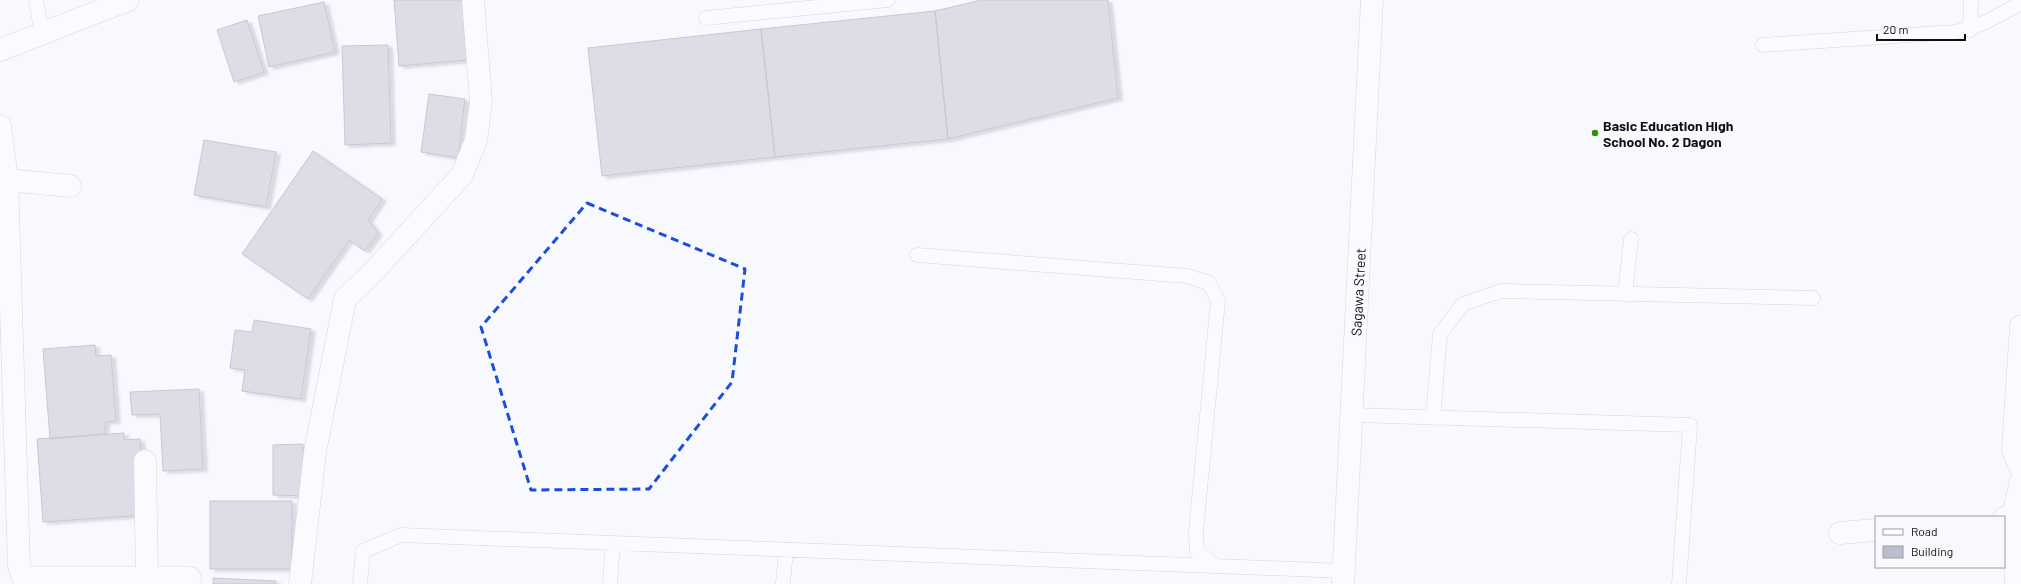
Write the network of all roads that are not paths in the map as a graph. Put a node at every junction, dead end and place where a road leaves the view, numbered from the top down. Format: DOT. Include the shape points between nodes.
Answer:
graph roads {
  1 [pos="36,0"];
  2 [pos="128,0"];
  3 [pos="473,0"];
  4 [pos="888,0"];
  5 [pos="1372,0"];
  6 [pos="1972,0"];
  7 [pos="2021,3"];
  8 [pos="706,18"];
  9 [pos="1970,30"];
  10 [pos="42,34"];
  11 [pos="1763,45"];
  12 [pos="0,50"];
  13 [pos="0,126"];
  14 [pos="7,180"];
  15 [pos="70,186"];
  16 [pos="1631,239"];
  17 [pos="918,255"];
  18 [pos="1625,294"];
  19 [pos="1813,298"];
  20 [pos="2021,326"];
  21 [pos="1353,414"];
  22 [pos="1433,418"];
  23 [pos="145,461"];
  24 [pos="2021,469"];
  25 [pos="2021,481"];
  26 [pos="2009,518"];
  27 [pos="1875,530"];
  28 [pos="1840,533"];
  29 [pos="613,543"];
  30 [pos="786,550"];
  31 [pos="1216,566"];
  32 [pos="147,578"];
  33 [pos="190,578"];
  34 [pos="1343,578"];
  35 [pos="300,584"];
  36 [pos="360,584"];
  37 [pos="610,584"];
  38 [pos="783,584"];
  39 [pos="1679,584"];
  40 [pos="2016,584"];
  1 -- 10 [label="lane"];
  2 -- 10 [label="street"];
  3 -- 35 [label="street" via="481,102 476,140 462,175 345,299 315,452"];
  4 -- 8 [label="lane"];
  5 -- 21 [label="street, Sagawa Street"];
  6 -- 9 [label="lane"];
  7 -- 9 [label="lane"];
  9 -- 11 [label="lane"];
  10 -- 12 [label="street"];
  13 -- 14 [label="street"];
  14 -- 15 [label="street"];
  14 -- 32 [label="street" via="19,566 23,578"];
  16 -- 18 [label="lane"];
  17 -- 31 [label="lane" via="1187,276 1208,283 1218,301 1196,532 1197,552"];
  18 -- 19 [label="lane"];
  18 -- 22 [label="lane" via="1501,292 1463,304 1440,334"];
  20 -- 24 [label="street" via="2013,450"];
  21 -- 22 [label="lane"];
  21 -- 34 [label="street, Sagawa Street"];
  22 -- 39 [label="lane" via="1690,425"];
  23 -- 32 [label="street"];
  25 -- 26 [label="street"];
  26 -- 40 [label="street"];
  27 -- 28 [label="street"];
  29 -- 30 [label="lane"];
  29 -- 36 [label="lane" via="401,535 363,551"];
  29 -- 37 [label="lane"];
  30 -- 31 [label="lane"];
  30 -- 38 [label="lane"];
  31 -- 34 [label="lane"];
  32 -- 33 [label="street"];
}
